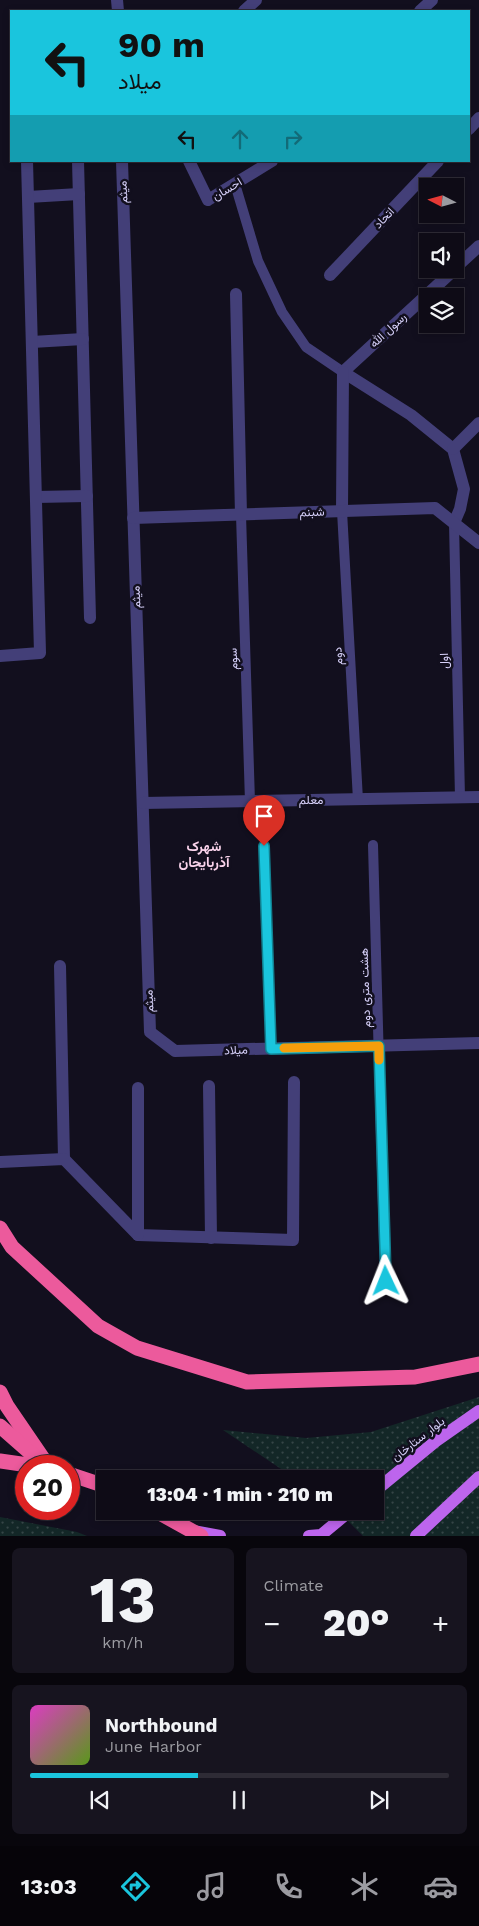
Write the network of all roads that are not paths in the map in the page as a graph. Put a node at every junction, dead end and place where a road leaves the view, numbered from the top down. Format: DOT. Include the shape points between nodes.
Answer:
graph roads {
  1 [pos="256,0"];
  2 [pos="432,0"];
  3 [pos="245,10"];
  4 [pos="421,10"];
  5 [pos="479,118"];
  6 [pos="470,128"];
  7 [pos="27,162"];
  8 [pos="78,162"];
  9 [pos="122,162"];
  10 [pos="189,162"];
  11 [pos="270,162"];
  12 [pos="437,162"];
  13 [pos="236,184"];
  14 [pos="79,194"];
  15 [pos="28,197"];
  16 [pos="479,246"];
  17 [pos="464,260"];
  18 [pos="330,274"];
  19 [pos="445,278"];
  20 [pos="236,294"];
  21 [pos="83,339"];
  22 [pos="32,342"];
  23 [pos="343,372"];
  24 [pos="479,423"];
  25 [pos="453,449"];
  26 [pos="86,496"];
  27 [pos="36,497"];
  28 [pos="342,511"];
  29 [pos="241,515"];
  30 [pos="133,518"];
  31 [pos="454,523"];
  32 [pos="479,543"];
  33 [pos="90,618"];
  34 [pos="0,656"];
  35 [pos="479,797"];
  36 [pos="460,798"];
  37 [pos="358,800"];
  38 [pos="250,802"];
  39 [pos="143,804"];
  40 [pos="373,844"];
  41 [pos="264,846"];
  42 [pos="60,966"];
  43 [pos="150,1032"];
  44 [pos="479,1044"];
  45 [pos="379,1046"];
  46 [pos="271,1049"];
  47 [pos="294,1082"];
  48 [pos="209,1086"];
  49 [pos="138,1088"];
  50 [pos="64,1159"];
  51 [pos="0,1162"];
  52 [pos="0,1228"];
  53 [pos="138,1235"];
  54 [pos="210,1238"];
  55 [pos="386,1281"];
  56 [pos="479,1364"];
  57 [pos="0,1392"];
  58 [pos="479,1411"];
  59 [pos="0,1426"];
  60 [pos="34,1455"];
  61 [pos="40,1455"];
  62 [pos="0,1461"];
  63 [pos="15,1463"];
  64 [pos="479,1477"];
  65 [pos="80,1478"];
  66 [pos="96,1483"];
  67 [pos="384,1484"];
  68 [pos="172,1520"];
  69 [pos="338,1520"];
  70 [pos="197,1534"];
  71 [pos="416,1535"];
  72 [pos="220,1536"];
  73 [pos="317,1536"];
  1 -- 3 [label="street"];
  2 -- 4 [label="street"];
  5 -- 6 [label="street"];
  7 -- 15 [label="street"];
  8 -- 14 [label="street"];
  9 -- 30 [label="street, میثم"];
  10 -- 13 [label="street, احسان" via="208,200"];
  11 -- 13 [label="street, احسان"];
  12 -- 18 [label="street, اتحاد"];
  13 -- 23 [label="lane" via="258,261 282,312 306,348"];
  14 -- 15 [label="street"];
  14 -- 21 [label="street"];
  15 -- 22 [label="street"];
  16 -- 17 [label="street, رسول الله"];
  19 -- 23 [label="street, رسول الله"];
  20 -- 29 [label="street"];
  21 -- 22 [label="street"];
  21 -- 26 [label="street"];
  22 -- 27 [label="street"];
  23 -- 25 [label="street" via="411,415"];
  23 -- 28 [label="street"];
  24 -- 25 [label="street"];
  25 -- 31 [label="street" via="464,489"];
  26 -- 27 [label="street"];
  26 -- 33 [label="street"];
  27 -- 34 [label="street" via="40,653"];
  28 -- 29 [label="street, شبنم"];
  28 -- 31 [label="street, شبنم" via="435,508"];
  28 -- 37 [label="lane, دوم"];
  29 -- 30 [label="street, شبنم"];
  29 -- 38 [label="lane, سوم"];
  30 -- 39 [label="street, میثم"];
  31 -- 32 [label="street, شبنم"];
  31 -- 36 [label="lane, اول"];
  35 -- 36 [label="street, معلم"];
  36 -- 37 [label="street, معلم"];
  37 -- 38 [label="street, معلم"];
  38 -- 39 [label="street, معلم"];
  39 -- 43 [label="street, میثم"];
  40 -- 45 [label="lane, هشت متری دوم"];
  41 -- 46 [label="lane"];
  42 -- 50 [label="street"];
  43 -- 46 [label="street, میلاد" via="174,1051"];
  44 -- 45 [label="street, میلاد"];
  45 -- 46 [label="street, میلاد"];
  45 -- 55 [label="lane, هشت متری دوم"];
  47 -- 54 [label="street" via="293,1240"];
  48 -- 54 [label="street"];
  49 -- 53 [label="street"];
  50 -- 51 [label="street"];
  50 -- 53 [label="street"];
  52 -- 56 [label="highway" via="12,1247 98,1326 137,1348 247,1382 415,1377"];
  53 -- 54 [label="street"];
  57 -- 61 [label="highway"];
  58 -- 67 [label="main road, بلوار ستارخان"];
  59 -- 60 [label="highway"];
  62 -- 63 [label="highway"];
  64 -- 71 [label="main road"];
  65 -- 66 [label="highway"];
  68 -- 70 [label="highway"];
  69 -- 73 [label="main road"];
  70 -- 72 [label="main road"];
}
